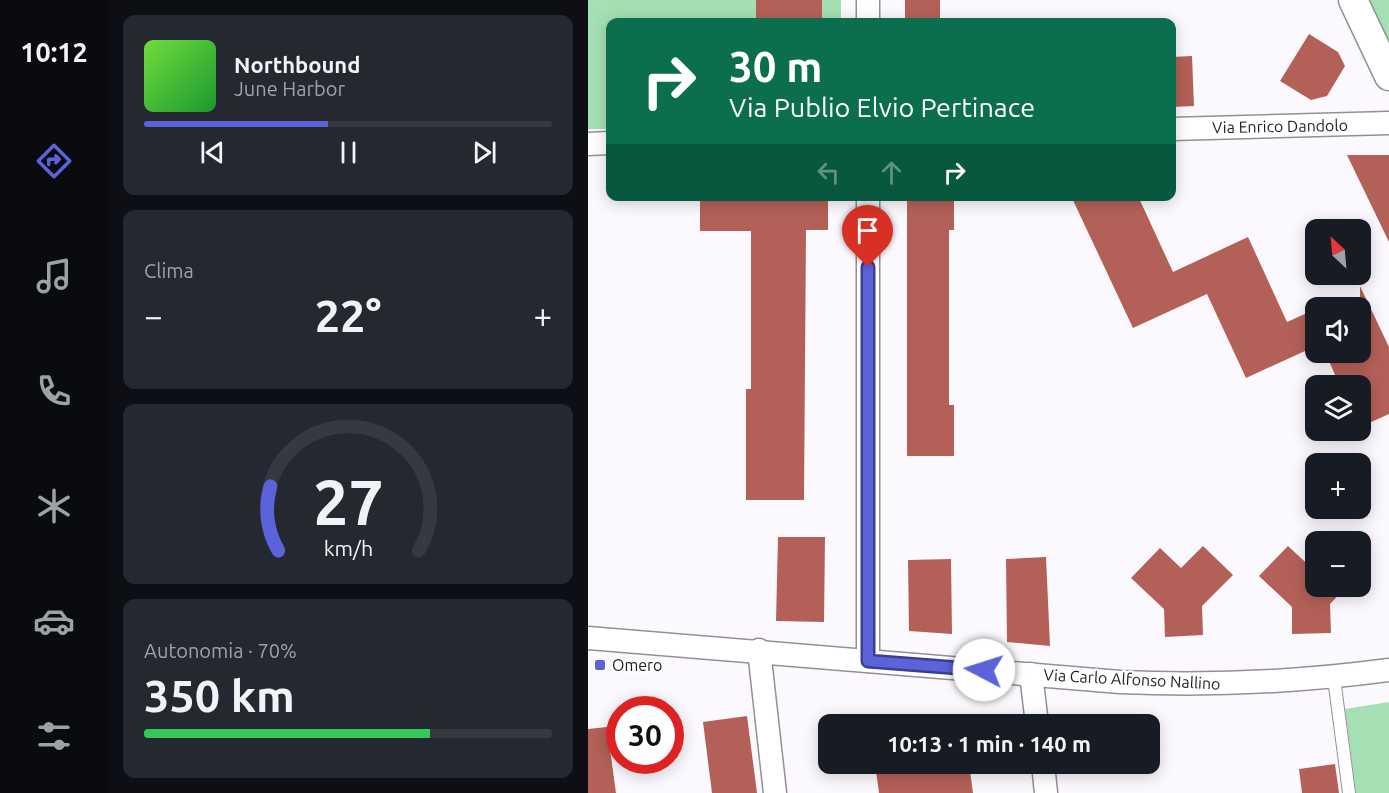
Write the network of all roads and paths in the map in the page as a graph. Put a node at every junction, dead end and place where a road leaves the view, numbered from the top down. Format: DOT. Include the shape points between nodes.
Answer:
graph roads {
  1 [pos="868,0"];
  2 [pos="1353,0"];
  3 [pos="868,18"];
  4 [pos="1389,76"];
  5 [pos="1389,123"];
  6 [pos="1176,129"];
  7 [pos="606,143"];
  8 [pos="588,144"];
  9 [pos="868,201"];
  10 [pos="588,638"];
  11 [pos="759,650"];
  12 [pos="868,661"];
  13 [pos="1389,670"];
  14 [pos="1031,674"];
  15 [pos="1334,678"];
  16 [pos="1036,714"];
  17 [pos="1043,774"];
  18 [pos="775,793"];
  19 [pos="1046,793"];
  20 [pos="1349,793"];
  1 -- 3 [label="street"];
  2 -- 4 [label="street"];
  5 -- 6 [label="street, Via Enrico Dandolo"];
  7 -- 8 [label="street"];
  9 -- 12 [label="street"];
  10 -- 11 [label="street, Via Carlo Alfonso Nallino"];
  11 -- 12 [label="street, Via Carlo Alfonso Nallino"];
  11 -- 18 [label="street"];
  12 -- 14 [label="street, Via Carlo Alfonso Nallino"];
  13 -- 15 [label="street, Via Carlo Alfonso Nallino"];
  14 -- 15 [label="street, Via Carlo Alfonso Nallino" via="1184,684"];
  14 -- 16 [label="street"];
  15 -- 20 [label="lane"];
  17 -- 19 [label="street"];
}
